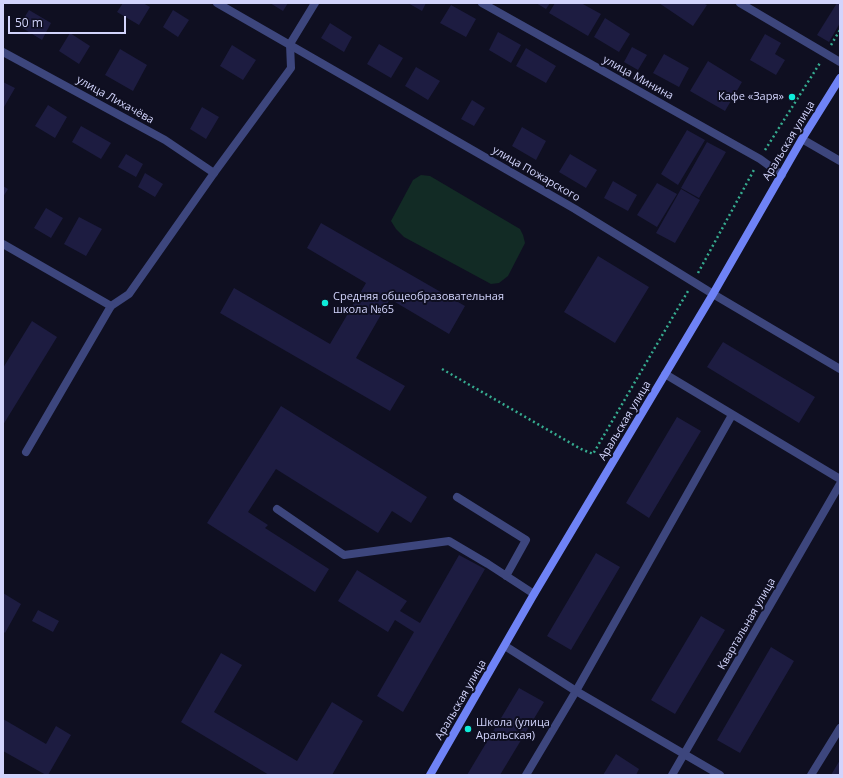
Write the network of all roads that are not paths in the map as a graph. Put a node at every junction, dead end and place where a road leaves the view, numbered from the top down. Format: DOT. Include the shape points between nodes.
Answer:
graph roads {
  1 [pos="217,3"];
  2 [pos="315,3"];
  3 [pos="482,3"];
  4 [pos="740,3"];
  5 [pos="290,44"];
  6 [pos="3,52"];
  7 [pos="840,62"];
  8 [pos="840,78"];
  9 [pos="802,139"];
  10 [pos="840,162"];
  11 [pos="214,173"];
  12 [pos="782,174"];
  13 [pos="3,244"];
  14 [pos="713,294"];
  15 [pos="111,306"];
  16 [pos="840,369"];
  17 [pos="665,374"];
  18 [pos="732,415"];
  19 [pos="26,452"];
  20 [pos="840,479"];
  21 [pos="840,484"];
  22 [pos="457,497"];
  23 [pos="278,509"];
  24 [pos="506,576"];
  25 [pos="534,594"];
  26 [pos="505,646"];
  27 [pos="576,691"];
  28 [pos="840,728"];
  29 [pos="684,754"];
  30 [pos="430,775"];
  31 [pos="526,775"];
  32 [pos="672,775"];
  33 [pos="720,775"];
  34 [pos="811,775"];
  1 -- 5 [label="street, улица Пожарского"];
  2 -- 5 [label="street"];
  3 -- 12 [label="street, улица Минина" via="760,159"];
  4 -- 7 [label="street"];
  5 -- 11 [label="street" via="291,68"];
  5 -- 14 [label="street, улица Пожарского" via="575,209"];
  6 -- 11 [label="street, улица Лихачёва" via="165,140"];
  8 -- 9 [label="street, Аральская улица"];
  9 -- 10 [label="street"];
  9 -- 12 [label="street, Аральская улица"];
  11 -- 15 [label="street" via="129,294"];
  12 -- 14 [label="street, Аральская улица"];
  13 -- 15 [label="street"];
  14 -- 16 [label="street, улица Пожарского"];
  14 -- 17 [label="street, Аральская улица"];
  15 -- 19 [label="street"];
  17 -- 18 [label="street"];
  17 -- 25 [label="street, Аральская улица"];
  18 -- 20 [label="street"];
  18 -- 27 [label="street"];
  21 -- 29 [label="street, Квартальная улица"];
  22 -- 24 [label="street" via="526,540"];
  23 -- 24 [label="street" via="344,555 448,541"];
  24 -- 25 [label="street"];
  25 -- 26 [label="street, Аральская улица"];
  26 -- 27 [label="street"];
  26 -- 30 [label="street, Аральская улица"];
  27 -- 29 [label="street"];
  27 -- 31 [label="street"];
  28 -- 34 [label="street"];
  29 -- 32 [label="street, Квартальная улица"];
  29 -- 33 [label="street"];
}
